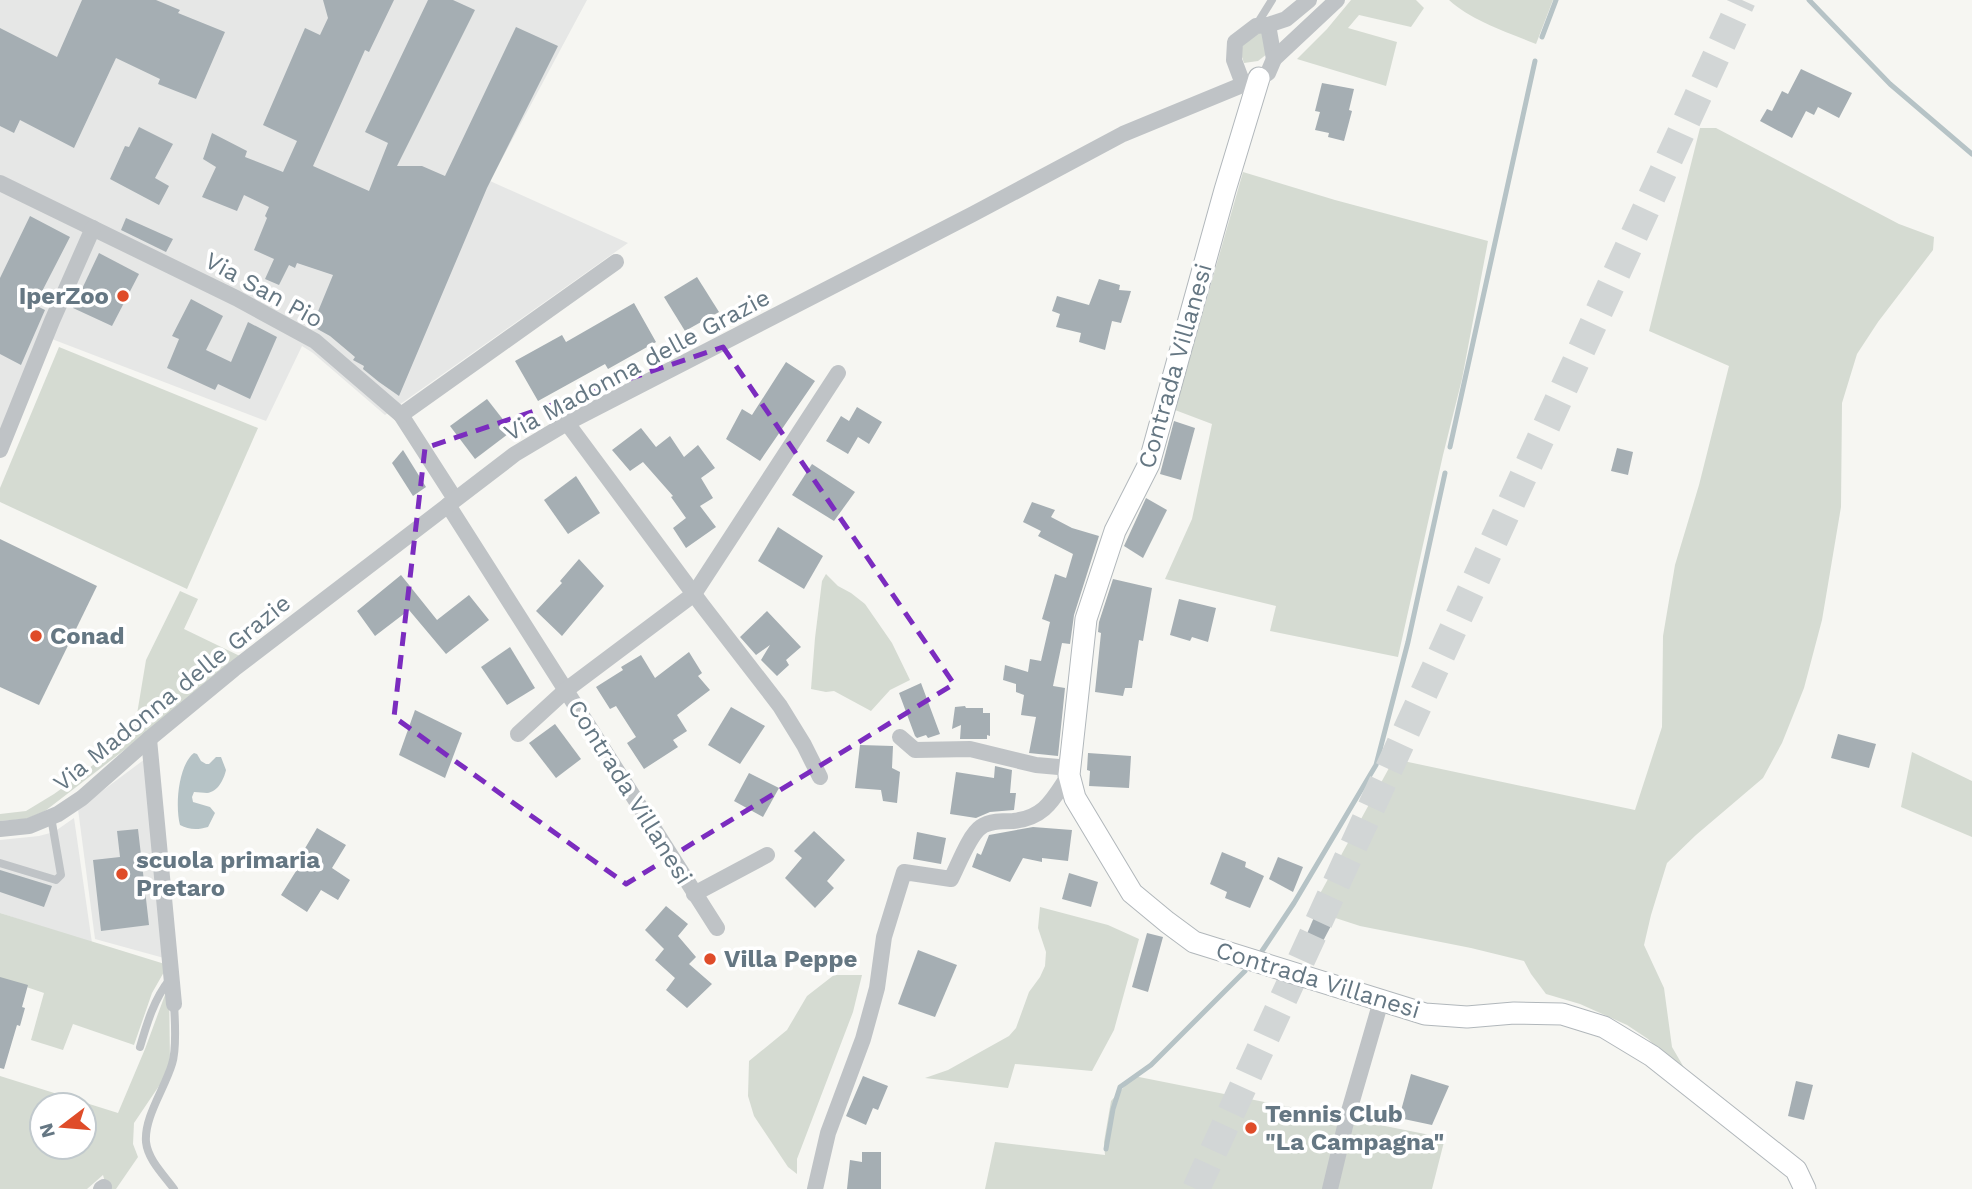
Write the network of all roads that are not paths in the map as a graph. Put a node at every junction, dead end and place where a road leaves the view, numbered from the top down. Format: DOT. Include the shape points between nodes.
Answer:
graph roads {
  1 [pos="1272,0"];
  2 [pos="1309,0"];
  3 [pos="1336,0"];
  4 [pos="1262,25"];
  5 [pos="1274,59"];
  6 [pos="1251,81"];
  7 [pos="0,183"];
  8 [pos="93,228"];
  9 [pos="616,262"];
  10 [pos="838,373"];
  11 [pos="401,415"];
  12 [pos="567,424"];
  13 [pos="0,450"];
  14 [pos="451,502"];
  15 [pos="694,594"];
  16 [pos="566,690"];
  17 [pos="518,734"];
  18 [pos="900,737"];
  19 [pos="149,739"];
  20 [pos="1069,772"];
  21 [pos="820,777"];
  22 [pos="51,817"];
  23 [pos="0,829"];
  24 [pos="767,855"];
  25 [pos="0,863"];
  26 [pos="694,894"];
  27 [pos="717,928"];
  28 [pos="172,977"];
  29 [pos="1381,1000"];
  30 [pos="174,1004"];
  31 [pos="139,1047"];
  32 [pos="174,1189"];
  33 [pos="815,1189"];
  34 [pos="1330,1189"];
  35 [pos="1805,1189"];
  1 -- 4 [label="lane"];
  2 -- 4 [label="street" via="1286,19"];
  3 -- 5 [label="street"];
  4 -- 5 [label="street"];
  4 -- 6 [label="street" via="1235,42 1234,60"];
  5 -- 6 [label="street" via="1268,73"];
  6 -- 12 [label="street, Via Madonna delle Grazie" via="1124,134"];
  6 -- 20 [label="street, Contrada Villanesi" via="1149,464 1115,531 1086,619"];
  7 -- 8 [label="street, Via San Pio"];
  8 -- 11 [label="street, Via San Pio" via="315,341"];
  8 -- 13 [label="street"];
  9 -- 11 [label="street"];
  10 -- 15 [label="street, Contrada Villanesi"];
  11 -- 14 [label="street, Via San Pio"];
  12 -- 14 [label="street, Via Madonna delle Grazie" via="515,454"];
  12 -- 15 [label="street"];
  14 -- 16 [label="street, Contrada Villanesi"];
  14 -- 19 [label="street, Via Madonna delle Grazie"];
  15 -- 16 [label="street, Contrada Villanesi"];
  15 -- 21 [label="street" via="780,706"];
  16 -- 17 [label="street, Contrada Villanesi"];
  16 -- 26 [label="street, Contrada Villanesi"];
  18 -- 20 [label="street" via="915,750 970,749"];
  19 -- 22 [label="street, Via Madonna delle Grazie" via="82,798"];
  19 -- 28 [label="street"];
  20 -- 29 [label="street, Contrada Villanesi" via="1075,798 1132,893 1194,942"];
  20 -- 33 [label="street, Contrada Villanesi" via="1046,808 1024,820 980,827 951,879 904,872 884,937 863,1039 828,1133"];
  22 -- 23 [label="street, Via Madonna delle Grazie" via="29,827"];
  22 -- 25 [label="lane" via="61,875 56,880"];
  24 -- 26 [label="street, Contrada Villanesi"];
  26 -- 27 [label="street, Contrada Villanesi"];
  28 -- 30 [label="street"];
  28 -- 31 [label="lane" via="152,1009"];
  29 -- 34 [label="street"];
  29 -- 35 [label="street, Contrada Villanesi" via="1425,1014 1562,1014 1604,1027 1652,1056 1790,1165"];
  30 -- 32 [label="lane" via="173,1062 146,1144"];
}
